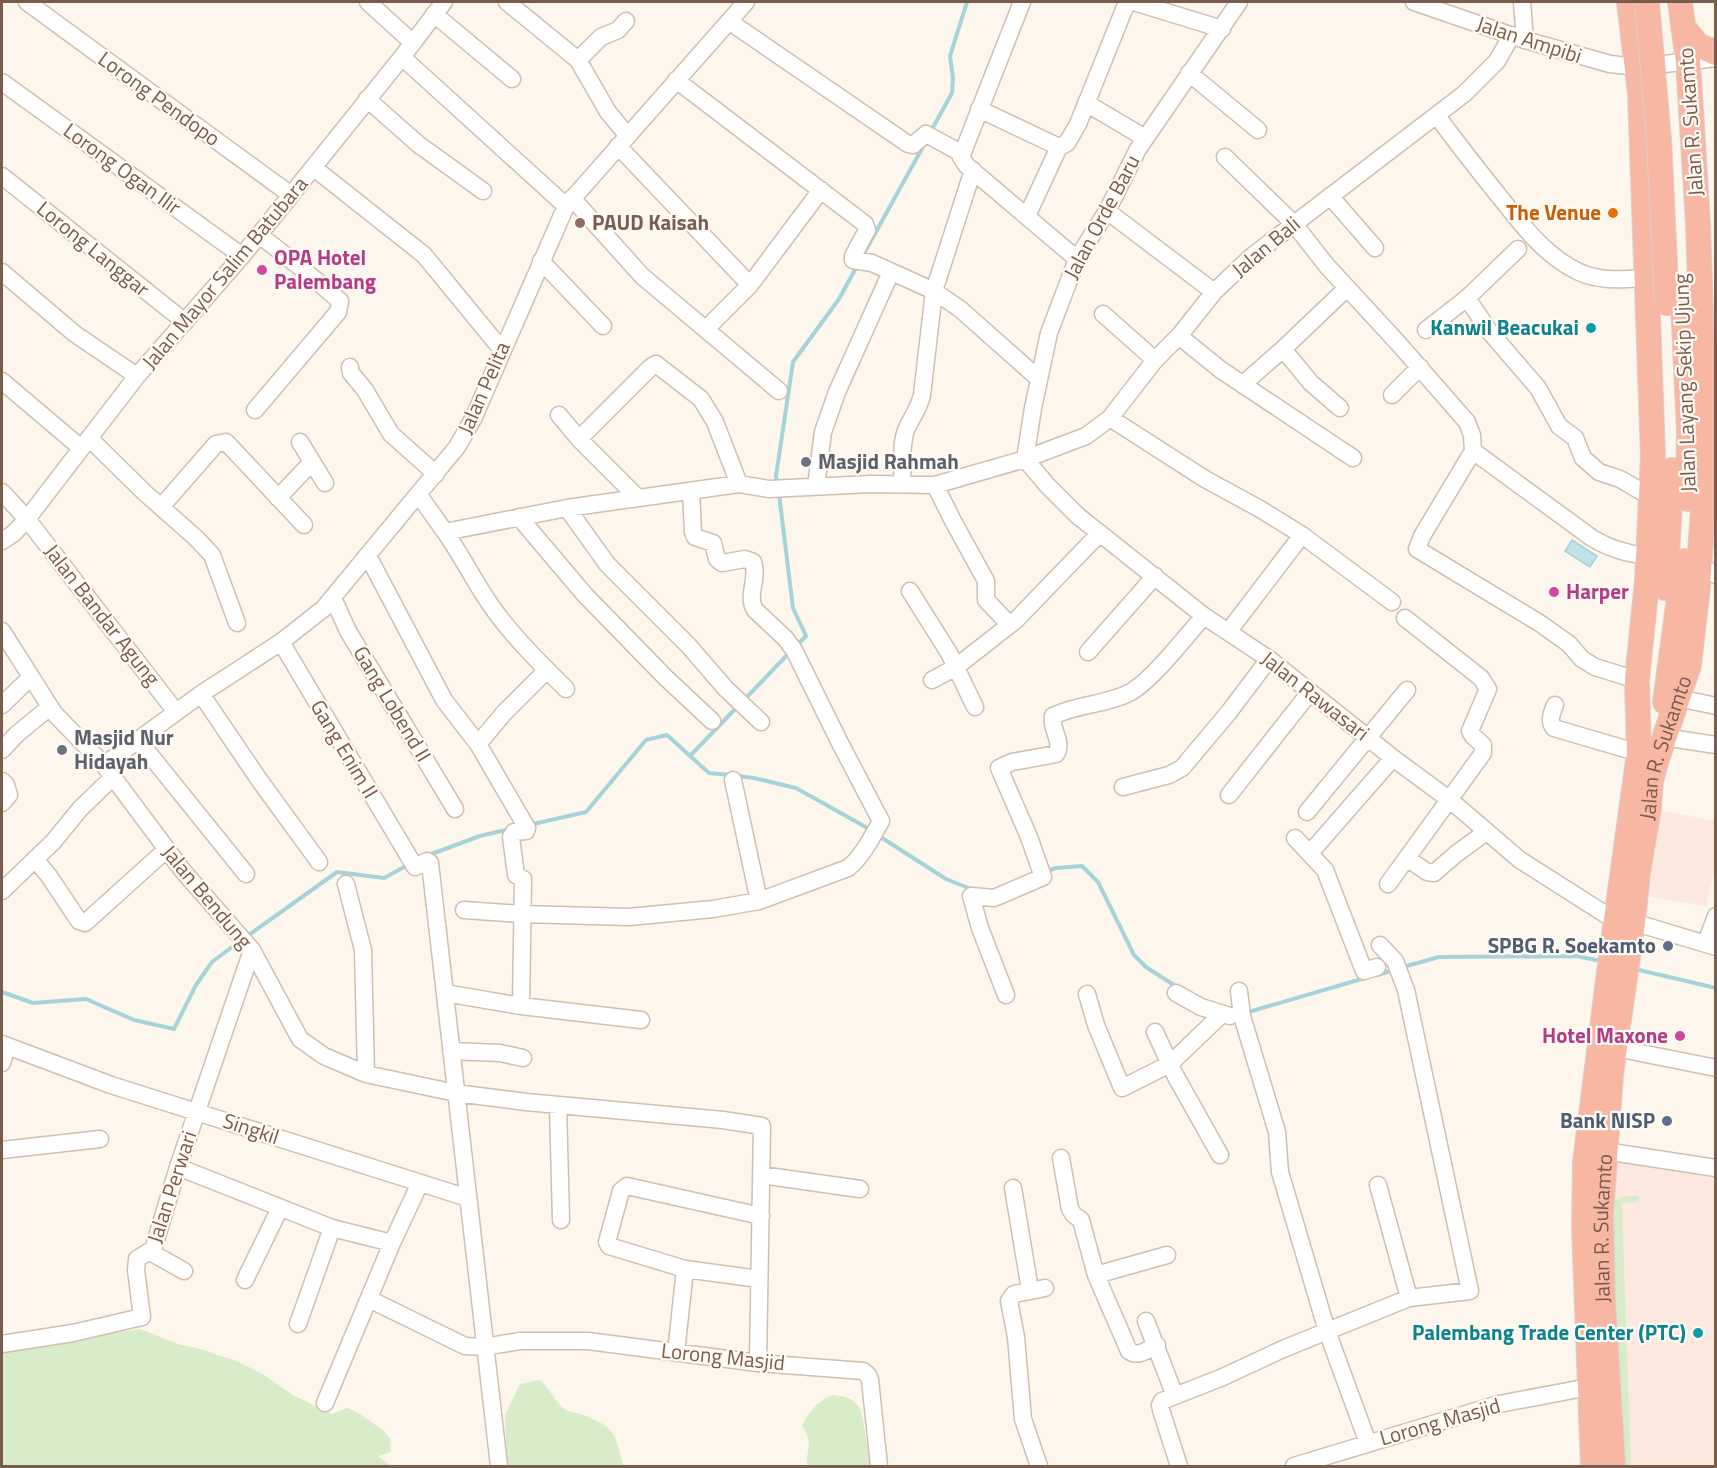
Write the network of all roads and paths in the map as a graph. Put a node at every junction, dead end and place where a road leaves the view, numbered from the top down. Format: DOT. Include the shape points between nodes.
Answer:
graph roads {
  1 [pos="27,2"];
  2 [pos="368,2"];
  3 [pos="507,2"];
  4 [pos="745,2"];
  5 [pos="1022,2"];
  6 [pos="1126,2"];
  7 [pos="1134,2"];
  8 [pos="1239,2"];
  9 [pos="1414,2"];
  10 [pos="1522,2"];
  11 [pos="1635,5"];
  12 [pos="439,8"];
  13 [pos="1677,11"];
  14 [pos="626,21"];
  15 [pos="730,22"];
  16 [pos="1222,29"];
  17 [pos="1519,37"];
  18 [pos="413,43"];
  19 [pos="1716,53"];
  20 [pos="402,57"];
  21 [pos="578,60"];
  22 [pos="1716,60"];
  23 [pos="1690,61"];
  24 [pos="1638,67"];
  25 [pos="1190,73"];
  26 [pos="512,79"];
  27 [pos="676,80"];
  28 [pos="2,82"];
  29 [pos="1690,89"];
  30 [pos="367,99"];
  31 [pos="1086,103"];
  32 [pos="979,109"];
  33 [pos="1437,116"];
  34 [pos="1641,129"];
  35 [pos="1258,130"];
  36 [pos="1692,132"];
  37 [pos="1145,138"];
  38 [pos="623,140"];
  39 [pos="1059,147"];
  40 [pos="961,153"];
  41 [pos="1225,157"];
  42 [pos="314,168"];
  43 [pos="973,170"];
  44 [pos="2,176"];
  45 [pos="821,190"];
  46 [pos="483,191"];
  47 [pos="291,195"];
  48 [pos="1330,196"];
  49 [pos="569,202"];
  50 [pos="1107,211"];
  51 [pos="1027,216"];
  52 [pos="1294,224"];
  53 [pos="259,235"];
  54 [pos="1375,248"];
  55 [pos="1518,249"];
  56 [pos="242,256"];
  57 [pos="1077,259"];
  58 [pos="542,261"];
  59 [pos="1705,264"];
  60 [pos="1647,270"];
  61 [pos="2,272"];
  62 [pos="891,272"];
  63 [pos="750,285"];
  64 [pos="1347,288"];
  65 [pos="934,291"];
  66 [pos="1214,292"];
  67 [pos="1467,298"];
  68 [pos="1675,304"];
  69 [pos="1102,314"];
  70 [pos="185,322"];
  71 [pos="603,326"];
  72 [pos="706,329"];
  73 [pos="1426,330"];
  74 [pos="1179,336"];
  75 [pos="1283,349"];
  76 [pos="502,350"];
  77 [pos="1155,360"];
  78 [pos="350,367"];
  79 [pos="1420,367"];
  80 [pos="137,376"];
  81 [pos="1039,379"];
  82 [pos="2,381"];
  83 [pos="1243,384"];
  84 [pos="779,391"];
  85 [pos="1392,395"];
  86 [pos="1710,407"];
  87 [pos="1340,408"];
  88 [pos="255,410"];
  89 [pos="559,415"];
  90 [pos="1110,418"];
  91 [pos="579,439"];
  92 [pos="300,442"];
  93 [pos="85,443"];
  94 [pos="1711,448"];
  95 [pos="1473,451"];
  96 [pos="1353,458"];
  97 [pos="1025,459"];
  98 [pos="312,462"];
  99 [pos="436,474"];
  100 [pos="326,483"];
  101 [pos="739,484"];
  102 [pos="902,484"];
  103 [pos="935,485"];
  104 [pos="816,486"];
  105 [pos="691,491"];
  106 [pos="2,492"];
  107 [pos="418,494"];
  108 [pos="1651,497"];
  109 [pos="278,498"];
  110 [pos="638,498"];
  111 [pos="161,507"];
  112 [pos="567,508"];
  113 [pos="519,517"];
  114 [pos="27,519"];
  115 [pos="304,525"];
  116 [pos="1709,526"];
  117 [pos="445,532"];
  118 [pos="1100,533"];
  119 [pos="1302,535"];
  120 [pos="2,541"];
  121 [pos="368,556"];
  122 [pos="1648,556"];
  123 [pos="1708,570"];
  124 [pos="1155,576"];
  125 [pos="910,591"];
  126 [pos="333,598"];
  127 [pos="1392,602"];
  128 [pos="1204,616"];
  129 [pos="1405,618"];
  130 [pos="237,623"];
  131 [pos="1010,625"];
  132 [pos="2,631"];
  133 [pos="1228,632"];
  134 [pos="281,642"];
  135 [pos="1088,652"];
  136 [pos="1269,659"];
  137 [pos="956,667"];
  138 [pos="547,670"];
  139 [pos="31,677"];
  140 [pos="932,680"];
  141 [pos="1637,680"];
  142 [pos="566,689"];
  143 [pos="1407,690"];
  144 [pos="1310,692"];
  145 [pos="201,694"];
  146 [pos="1678,698"];
  147 [pos="2,705"];
  148 [pos="1555,705"];
  149 [pos="1716,706"];
  150 [pos="50,707"];
  151 [pos="975,707"];
  152 [pos="176,712"];
  153 [pos="712,721"];
  154 [pos="761,722"];
  155 [pos="1664,737"];
  156 [pos="1369,738"];
  157 [pos="138,740"];
  158 [pos="478,744"];
  159 [pos="1716,746"];
  160 [pos="2,750"];
  161 [pos="1393,758"];
  162 [pos="1647,758"];
  163 [pos="108,771"];
  164 [pos="733,780"];
  165 [pos="2,781"];
  166 [pos="1123,787"];
  167 [pos="1229,795"];
  168 [pos="1450,800"];
  169 [pos="2,803"];
  170 [pos="455,809"];
  171 [pos="1307,812"];
  172 [pos="1486,832"];
  173 [pos="1295,838"];
  174 [pos="167,849"];
  175 [pos="1310,853"];
  176 [pos="1407,859"];
  177 [pos="35,860"];
  178 [pos="319,862"];
  179 [pos="246,874"];
  180 [pos="346,884"];
  181 [pos="1388,884"];
  182 [pos="2,891"];
  183 [pos="759,901"];
  184 [pos="464,910"];
  185 [pos="522,914"];
  186 [pos="1716,916"];
  187 [pos="1627,926"];
  188 [pos="1380,945"];
  189 [pos="1711,945"];
  190 [pos="251,949"];
  191 [pos="1377,967"];
  192 [pos="1616,987"];
  193 [pos="445,993"];
  194 [pos="1176,993"];
  195 [pos="1087,994"];
  196 [pos="1006,995"];
  197 [pos="522,1006"];
  198 [pos="1221,1015"];
  199 [pos="641,1020"];
  200 [pos="1155,1032"];
  201 [pos="4,1045"];
  202 [pos="1616,1047"];
  203 [pos="451,1051"];
  204 [pos="523,1058"];
  205 [pos="2,1063"];
  206 [pos="1170,1064"];
  207 [pos="1716,1068"];
  208 [pos="366,1074"];
  209 [pos="456,1092"];
  210 [pos="558,1105"];
  211 [pos="197,1112"];
  212 [pos="100,1139"];
  213 [pos="2,1150"];
  214 [pos="1605,1151"];
  215 [pos="1220,1155"];
  216 [pos="1061,1158"];
  217 [pos="178,1167"];
  218 [pos="1716,1168"];
  219 [pos="761,1176"];
  220 [pos="420,1183"];
  221 [pos="1378,1185"];
  222 [pos="1013,1188"];
  223 [pos="860,1189"];
  224 [pos="468,1198"];
  225 [pos="280,1208"];
  226 [pos="761,1216"];
  227 [pos="561,1220"];
  228 [pos="332,1228"];
  229 [pos="392,1244"];
  230 [pos="152,1253"];
  231 [pos="1167,1255"];
  232 [pos="685,1269"];
  233 [pos="184,1271"];
  234 [pos="1096,1275"];
  235 [pos="759,1279"];
  236 [pos="244,1280"];
  237 [pos="1409,1298"];
  238 [pos="369,1299"];
  239 [pos="1146,1321"];
  240 [pos="298,1324"];
  241 [pos="1327,1331"];
  242 [pos="2,1344"];
  243 [pos="1157,1345"];
  244 [pos="484,1347"];
  245 [pos="676,1353"];
  246 [pos="758,1363"];
  247 [pos="1589,1387"];
  248 [pos="1175,1396"];
  249 [pos="325,1403"];
  250 [pos="1368,1443"];
  251 [pos="499,1467"];
  252 [pos="879,1467"];
  253 [pos="1039,1467"];
  254 [pos="1179,1467"];
  255 [pos="1294,1467"];
  256 [pos="1593,1467"];
  257 [pos="1613,1467"];
  1 -- 47 [label="street, Lorong Pendopo"];
  2 -- 18 [label="street"];
  3 -- 21 [label="street"];
  4 -- 15 [label="street, Jalan Pelita"];
  5 -- 32 [label="street"];
  6 -- 31 [label="street"];
  7 -- 16 [label="street"];
  8 -- 16 [label="street, Jalan Orde Baru"];
  9 -- 17 [label="street, Jalan Ampibi"];
  10 -- 17 [label="street"];
  11 -- 13 [label="highway" via="1646,33 1661,39 1675,33"];
  11 -- 24 [label="highway, Jalan R. Sukamto"];
  11 -- 68 [label="highway, Jalan Layang Sekip Ujung, bridge" via="1659,140"];
  12 -- 18 [label="street, Jalan Mayor Salim Batubara"];
  12 -- 26 [label="street"];
  13 -- 19 [label="highway" via="1698,45"];
  13 -- 23 [label="highway, Jalan R. Sukamto"];
  13 -- 68 [label="highway, Jalan Layang Sekip Ujung"];
  14 -- 21 [label="street" via="618,30 601,37"];
  15 -- 27 [label="street, Jalan Pelita"];
  15 -- 40 [label="street" via="908,144 931,135"];
  16 -- 25 [label="street, Jalan Orde Baru"];
  17 -- 24 [label="street, Jalan Ampibi" via="1610,64"];
  17 -- 33 [label="street, Jalan Bali" via="1487,73"];
  18 -- 20 [label="street, Jalan Mayor Salim Batubara"];
  20 -- 30 [label="street, Jalan Mayor Salim Batubara"];
  20 -- 49 [label="street"];
  21 -- 38 [label="street"];
  22 -- 23 [label="street, Jalan Ampibi"];
  22 -- 29 [label="highway"];
  23 -- 24 [label="street, Jalan Ampibi"];
  23 -- 29 [label="highway, Jalan R. Sukamto"];
  24 -- 34 [label="highway, Jalan R. Sukamto"];
  25 -- 35 [label="street"];
  25 -- 37 [label="street, Jalan Orde Baru"];
  27 -- 38 [label="street, Jalan Pelita"];
  27 -- 45 [label="street"];
  28 -- 56 [label="street, Lorong Ogan Ilir"];
  29 -- 36 [label="highway, Jalan R. Sukamto"];
  30 -- 42 [label="street, Jalan Mayor Salim Batubara"];
  30 -- 46 [label="street" via="418,144"];
  31 -- 37 [label="street"];
  31 -- 39 [label="street" via="1071,138"];
  32 -- 39 [label="street"];
  32 -- 40 [label="street"];
  33 -- 48 [label="street, Jalan Bali"];
  33 -- 60 [label="street" via="1527,232 1549,252 1580,273 1596,277 1613,280"];
  34 -- 36 [label="highway" via="1650,108 1663,97 1675,99"];
  34 -- 60 [label="highway, Jalan R. Sukamto"];
  36 -- 59 [label="highway, Jalan R. Sukamto"];
  37 -- 50 [label="street, Jalan Orde Baru"];
  38 -- 49 [label="street, Jalan Pelita"];
  38 -- 63 [label="street"];
  39 -- 51 [label="street"];
  40 -- 43 [label="street" via="962,160"];
  41 -- 52 [label="street"];
  42 -- 47 [label="street, Jalan Mayor Salim Batubara"];
  42 -- 76 [label="street" via="424,255"];
  43 -- 51 [label="street"];
  43 -- 65 [label="street"];
  44 -- 70 [label="street, Lorong Langgar"];
  45 -- 62 [label="street" via="867,226 852,258"];
  45 -- 63 [label="street"];
  47 -- 53 [label="street, Jalan Mayor Salim Batubara"];
  48 -- 52 [label="street, Jalan Bali"];
  48 -- 54 [label="street"];
  49 -- 58 [label="street, Jalan Pelita"];
  49 -- 72 [label="street" via="642,276"];
  50 -- 57 [label="street, Jalan Orde Baru"];
  50 -- 66 [label="street"];
  51 -- 57 [label="street"];
  52 -- 64 [label="street"];
  52 -- 66 [label="street, Jalan Bali"];
  53 -- 56 [label="street, Jalan Mayor Salim Batubara"];
  53 -- 88 [label="street" via="302,267 341,304"];
  55 -- 67 [label="street"];
  56 -- 70 [label="street, Jalan Mayor Salim Batubara"];
  57 -- 81 [label="street, Jalan Orde Baru" via="1049,333"];
  58 -- 71 [label="street"];
  58 -- 76 [label="street, Jalan Pelita"];
  59 -- 60 [label="highway" via="1689,248 1661,248 1652,252"];
  59 -- 86 [label="highway, Jalan R. Sukamto"];
  60 -- 108 [label="highway, Jalan R. Sukamto"];
  61 -- 80 [label="street" via="75,334"];
  62 -- 65 [label="street"];
  62 -- 104 [label="street" via="837,392 823,432"];
  63 -- 72 [label="street"];
  64 -- 75 [label="street"];
  64 -- 79 [label="street"];
  65 -- 81 [label="street"];
  65 -- 102 [label="street" via="922,395 904,438"];
  66 -- 74 [label="street, Jalan Bali"];
  67 -- 73 [label="street"];
  67 -- 108 [label="street" via="1489,331 1538,388 1556,422 1575,438 1583,458 1599,472"];
  68 -- 162 [label="highway, Jalan Layang Sekip Ujung" via="1672,488"];
  69 -- 77 [label="street"];
  70 -- 80 [label="street, Jalan Mayor Salim Batubara"];
  72 -- 84 [label="street"];
  74 -- 77 [label="street, Jalan Bali"];
  74 -- 83 [label="street"];
  75 -- 83 [label="street"];
  75 -- 87 [label="street"];
  76 -- 99 [label="street, Jalan Pelita" via="473,419"];
  77 -- 90 [label="street, Jalan Bali"];
  78 -- 99 [label="street" via="391,434"];
  79 -- 85 [label="street"];
  79 -- 95 [label="street" via="1467,422"];
  80 -- 93 [label="street, Jalan Mayor Salim Batubara"];
  81 -- 97 [label="street, Jalan Orde Baru"];
  82 -- 93 [label="street"];
  83 -- 96 [label="street"];
  86 -- 94 [label="highway, Jalan R. Sukamto"];
  89 -- 91 [label="street"];
  90 -- 97 [label="street, Jalan Bali" via="1086,436"];
  90 -- 119 [label="street"];
  91 -- 101 [label="street" via="656,364 701,399 715,422"];
  91 -- 110 [label="street"];
  92 -- 98 [label="street"];
  93 -- 111 [label="street"];
  93 -- 114 [label="street, Jalan Mayor Salim Batubara"];
  94 -- 116 [label="highway, Jalan R. Sukamto"];
  95 -- 122 [label="street" via="1608,548"];
  95 -- 141 [label="street" via="1418,549 1541,624 1595,667"];
  97 -- 103 [label="street, Jalan Bali"];
  97 -- 118 [label="street, Jalan Rawasari" via="1054,493"];
  98 -- 100 [label="street"];
  98 -- 109 [label="street"];
  99 -- 107 [label="street, Jalan Pelita"];
  101 -- 104 [label="street, Jalan Bali" via="775,489"];
  101 -- 105 [label="street, Jalan Bali"];
  102 -- 103 [label="street, Jalan Bali"];
  102 -- 104 [label="street, Jalan Bali"];
  103 -- 131 [label="street" via="986,581 986,600"];
  105 -- 110 [label="street, Jalan Bali"];
  105 -- 183 [label="street" via="695,537 713,543 722,563 745,559 753,562 751,605 794,650 877,828 848,868"];
  106 -- 114 [label="street, Jalan Bandar Agung"];
  107 -- 117 [label="street"];
  107 -- 121 [label="street, Jalan Pelita"];
  108 -- 122 [label="highway, Jalan R. Sukamto"];
  109 -- 111 [label="street" via="226,442 216,444"];
  109 -- 115 [label="street"];
  110 -- 112 [label="street, Jalan Bali"];
  111 -- 130 [label="street" via="212,555"];
  112 -- 113 [label="street, Jalan Bali"];
  112 -- 154 [label="street" via="607,564"];
  113 -- 117 [label="street, Jalan Bali"];
  113 -- 153 [label="street" via="585,595"];
  114 -- 120 [label="street, Jalan Mayor Salim Batubara"];
  114 -- 152 [label="street, Jalan Bandar Agung"];
  116 -- 123 [label="highway, Jalan R. Sukamto"];
  117 -- 138 [label="street" via="492,606"];
  118 -- 124 [label="street, Jalan Rawasari"];
  118 -- 131 [label="street"];
  119 -- 127 [label="street"];
  119 -- 133 [label="street"];
  121 -- 126 [label="street, Jalan Pelita"];
  121 -- 158 [label="street" via="444,700"];
  122 -- 141 [label="highway, Jalan R. Sukamto"];
  123 -- 146 [label="highway, Jalan R. Sukamto" via="1689,666"];
  124 -- 128 [label="street, Jalan Rawasari"];
  124 -- 135 [label="street"];
  125 -- 137 [label="street"];
  126 -- 134 [label="street, Jalan Pelita"];
  126 -- 170 [label="street, Gang Lobend II" via="348,632"];
  128 -- 133 [label="street, Jalan Rawasari"];
  128 -- 196 [label="street" via="1131,692 1053,716 1059,744 1056,754 1000,766 1042,876 994,898 971,896"];
  129 -- 168 [label="street" via="1481,678 1488,689 1470,731 1483,745 1483,753"];
  131 -- 137 [label="street"];
  132 -- 139 [label="street, Jalan Bendung"];
  133 -- 136 [label="street, Jalan Rawasari"];
  134 -- 145 [label="street, Jalan Pelita"];
  134 -- 193 [label="street, Gang Enim II" via="411,860 416,867 430,863"];
  136 -- 144 [label="street, Jalan Rawasari"];
  136 -- 166 [label="street" via="1182,768"];
  137 -- 140 [label="street"];
  137 -- 151 [label="street"];
  138 -- 142 [label="street"];
  138 -- 158 [label="street"];
  139 -- 147 [label="street"];
  139 -- 150 [label="street, Jalan Bendung"];
  141 -- 162 [label="highway, Jalan R. Sukamto"];
  143 -- 156 [label="street"];
  144 -- 156 [label="street, Jalan Rawasari"];
  144 -- 167 [label="street"];
  145 -- 152 [label="street, Jalan Pelita"];
  145 -- 178 [label="street"];
  146 -- 149 [label="street"];
  146 -- 155 [label="highway, Jalan R. Sukamto"];
  148 -- 162 [label="street" via="1551,718 1554,728"];
  150 -- 160 [label="street"];
  150 -- 163 [label="street, Jalan Bendung"];
  152 -- 157 [label="street, Jalan Pelita"];
  155 -- 159 [label="street"];
  155 -- 162 [label="highway, Jalan R. Sukamto"];
  156 -- 161 [label="street, Jalan Rawasari"];
  156 -- 171 [label="street"];
  157 -- 163 [label="street, Jalan Pelita"];
  157 -- 179 [label="street"];
  158 -- 185 [label="street" via="524,822 526,831 514,832 512,837 516,876 523,879"];
  161 -- 168 [label="street, Jalan Rawasari"];
  161 -- 175 [label="street"];
  162 -- 187 [label="highway, Jalan R. Sukamto"];
  163 -- 174 [label="street, Jalan Bendung"];
  163 -- 177 [label="street, Jalan Pelita"];
  164 -- 183 [label="street"];
  165 -- 169 [label="street" via="9,795"];
  168 -- 172 [label="street, Jalan Rawasari"];
  168 -- 176 [label="street"];
  172 -- 176 [label="street" via="1434,873"];
  172 -- 187 [label="street, Jalan Rawasari" via="1520,860"];
  173 -- 175 [label="street"];
  174 -- 177 [label="street" via="82,923"];
  174 -- 190 [label="street, Jalan Bendung"];
  175 -- 191 [label="street" via="1328,877 1364,971"];
  176 -- 181 [label="street"];
  177 -- 182 [label="street, Jalan Pelita"];
  180 -- 208 [label="street" via="363,950"];
  183 -- 185 [label="street" via="638,916"];
  184 -- 185 [label="street"];
  185 -- 197 [label="street"];
  186 -- 189 [label="street"];
  187 -- 189 [label="street, Jalan Rawasari"];
  187 -- 192 [label="highway, Jalan R. Sukamto"];
  187 -- 192 [label="highway, Jalan R. Sukamto" via="1612,949"];
  188 -- 237 [label="street" via="1398,969 1406,990 1470,1291"];
  190 -- 208 [label="street, Jalan Bendung" via="300,1040 324,1056"];
  190 -- 211 [label="street, Jalan Perwari"];
  192 -- 202 [label="highway, Jalan R. Sukamto"];
  192 -- 247 [label="highway, Jalan R. Sukamto" via="1589,1124 1584,1185"];
  193 -- 197 [label="street"];
  193 -- 203 [label="street"];
  194 -- 198 [label="street"];
  195 -- 206 [label="street" via="1121,1088"];
  197 -- 199 [label="street"];
  198 -- 206 [label="street"];
  198 -- 241 [label="street" via="1241,1008 1276,1124 1280,1172"];
  200 -- 206 [label="street"];
  201 -- 205 [label="street"];
  201 -- 211 [label="street, Singkil"];
  202 -- 207 [label="street"];
  202 -- 214 [label="highway, Jalan R. Sukamto"];
  203 -- 204 [label="street"];
  203 -- 209 [label="street"];
  206 -- 215 [label="street"];
  208 -- 209 [label="street, Jalan Bendung"];
  209 -- 210 [label="street, Jalan Bendung"];
  209 -- 224 [label="street"];
  210 -- 219 [label="street, Jalan Bendung" via="762,1126"];
  210 -- 227 [label="street"];
  211 -- 217 [label="street, Jalan Perwari"];
  211 -- 220 [label="street, Singkil"];
  212 -- 213 [label="street"];
  214 -- 218 [label="street"];
  214 -- 257 [label="highway, Jalan R. Sukamto" via="1601,1214"];
  216 -- 234 [label="street" via="1070,1209 1081,1220"];
  217 -- 225 [label="street"];
  217 -- 230 [label="street, Jalan Perwari"];
  219 -- 223 [label="street"];
  219 -- 226 [label="street"];
  220 -- 224 [label="street, Singkil"];
  220 -- 229 [label="street"];
  221 -- 237 [label="street"];
  222 -- 253 [label="street" via="1038,1289 1014,1294 1009,1301 1022,1408"];
  224 -- 244 [label="street"];
  225 -- 228 [label="street"];
  225 -- 236 [label="street"];
  226 -- 232 [label="street" via="625,1187 608,1244"];
  226 -- 235 [label="street"];
  228 -- 229 [label="street"];
  228 -- 240 [label="street"];
  229 -- 238 [label="street"];
  230 -- 233 [label="street"];
  230 -- 242 [label="street, Jalan Perwari" via="138,1257 136,1262 141,1318 73,1334"];
  231 -- 234 [label="street"];
  232 -- 235 [label="street"];
  232 -- 245 [label="street"];
  234 -- 243 [label="street" via="1129,1351 1138,1354"];
  235 -- 246 [label="street"];
  237 -- 241 [label="street"];
  238 -- 244 [label="street, Lorong Masjid" via="459,1344"];
  238 -- 249 [label="street"];
  239 -- 243 [label="street"];
  241 -- 248 [label="street"];
  241 -- 250 [label="street"];
  243 -- 248 [label="street"];
  244 -- 245 [label="street, Lorong Masjid" via="519,1341 588,1341"];
  244 -- 251 [label="street"];
  245 -- 246 [label="street, Lorong Masjid"];
  246 -- 252 [label="street, Lorong Masjid" via="866,1372"];
  247 -- 250 [label="street, Lorong Masjid" via="1499,1404"];
  247 -- 256 [label="highway, Jalan R. Sukamto"];
  248 -- 254 [label="street" via="1160,1405"];
  250 -- 255 [label="street, Lorong Masjid"];
}
